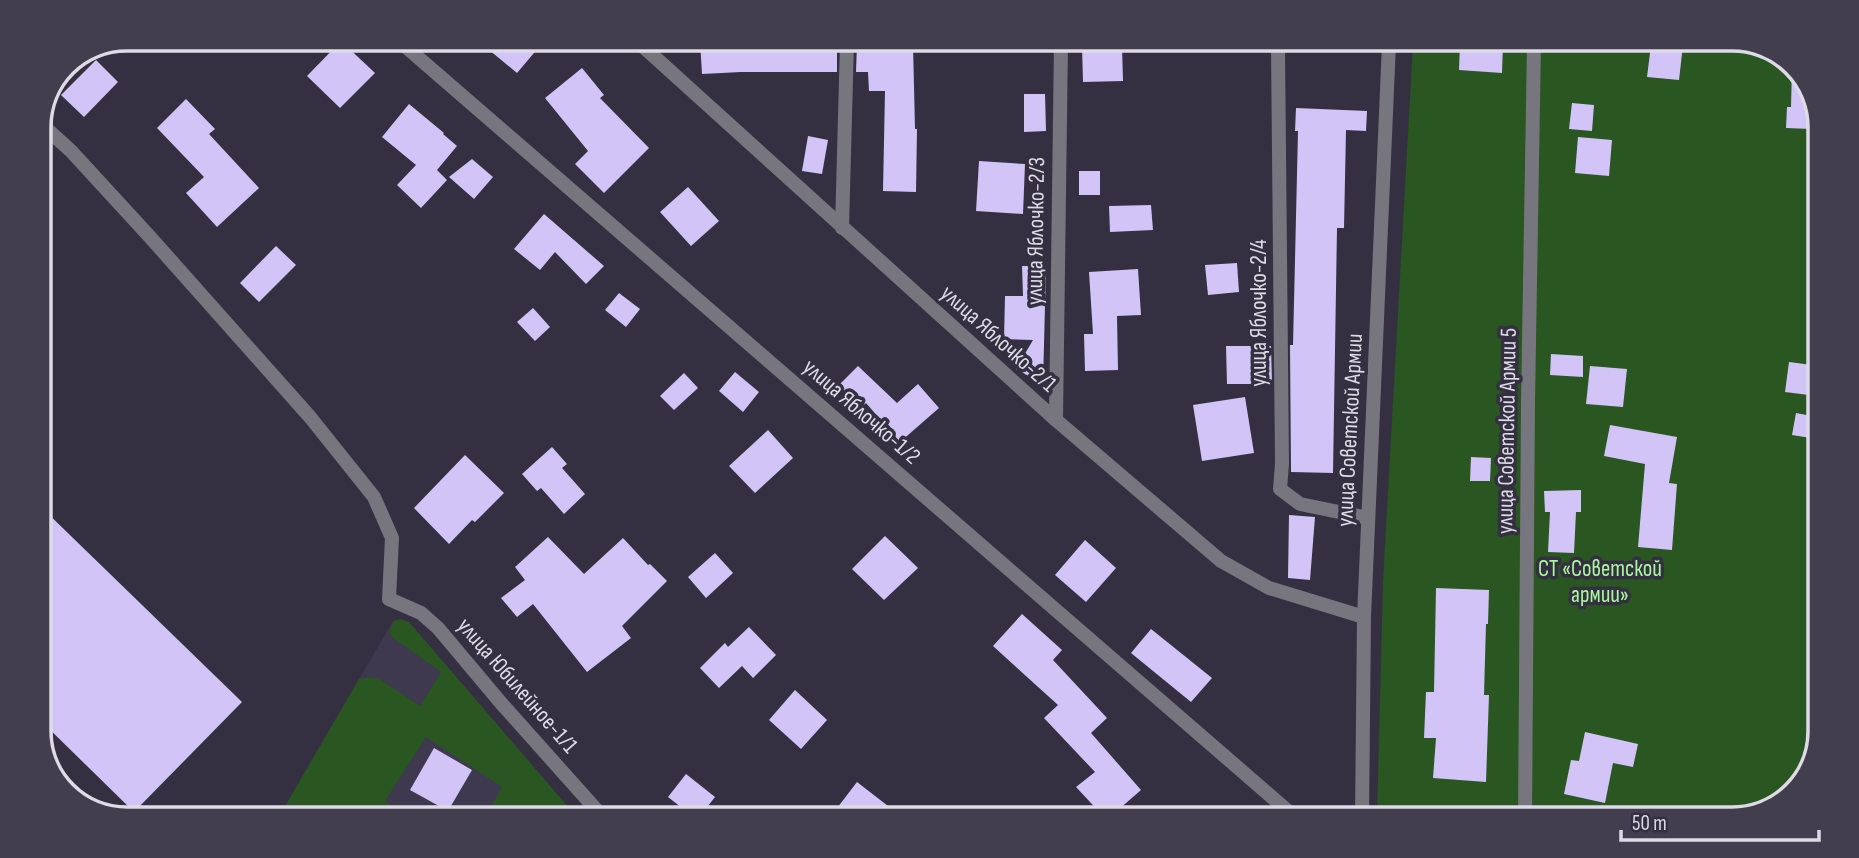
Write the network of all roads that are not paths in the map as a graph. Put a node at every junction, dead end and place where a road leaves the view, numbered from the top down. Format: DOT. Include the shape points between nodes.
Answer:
graph roads {
  1 [pos="411,51"];
  2 [pos="648,51"];
  3 [pos="847,51"];
  4 [pos="1061,51"];
  5 [pos="1278,51"];
  6 [pos="1389,51"];
  7 [pos="1534,51"];
  8 [pos="51,133"];
  9 [pos="842,228"];
  10 [pos="1056,420"];
  11 [pos="1368,519"];
  12 [pos="1364,617"];
  13 [pos="594,807"];
  14 [pos="1283,807"];
  15 [pos="1362,807"];
  16 [pos="1525,807"];
  1 -- 14 [label="street, улица Яблочко-1/2"];
  2 -- 9 [label="street, улица Яблочко-2/1"];
  3 -- 9 [label="street"];
  4 -- 10 [label="street, улица Яблочко-2/3"];
  5 -- 11 [label="street, улица Яблочко-2/4" via="1280,489 1300,504"];
  6 -- 11 [label="street, улица Советской Армии"];
  7 -- 16 [label="street, улица Советской Армии 5"];
  8 -- 13 [label="street, улица Юбилейное-1/1" via="310,417 374,497 392,538 389,599 421,613 438,628"];
  9 -- 10 [label="street, улица Яблочко-2/1"];
  10 -- 12 [label="street, улица Яблочко-2/1" via="1221,561 1269,588"];
  11 -- 12 [label="street, улица Советской Армии"];
  12 -- 15 [label="street, улица Советской Армии"];
}
